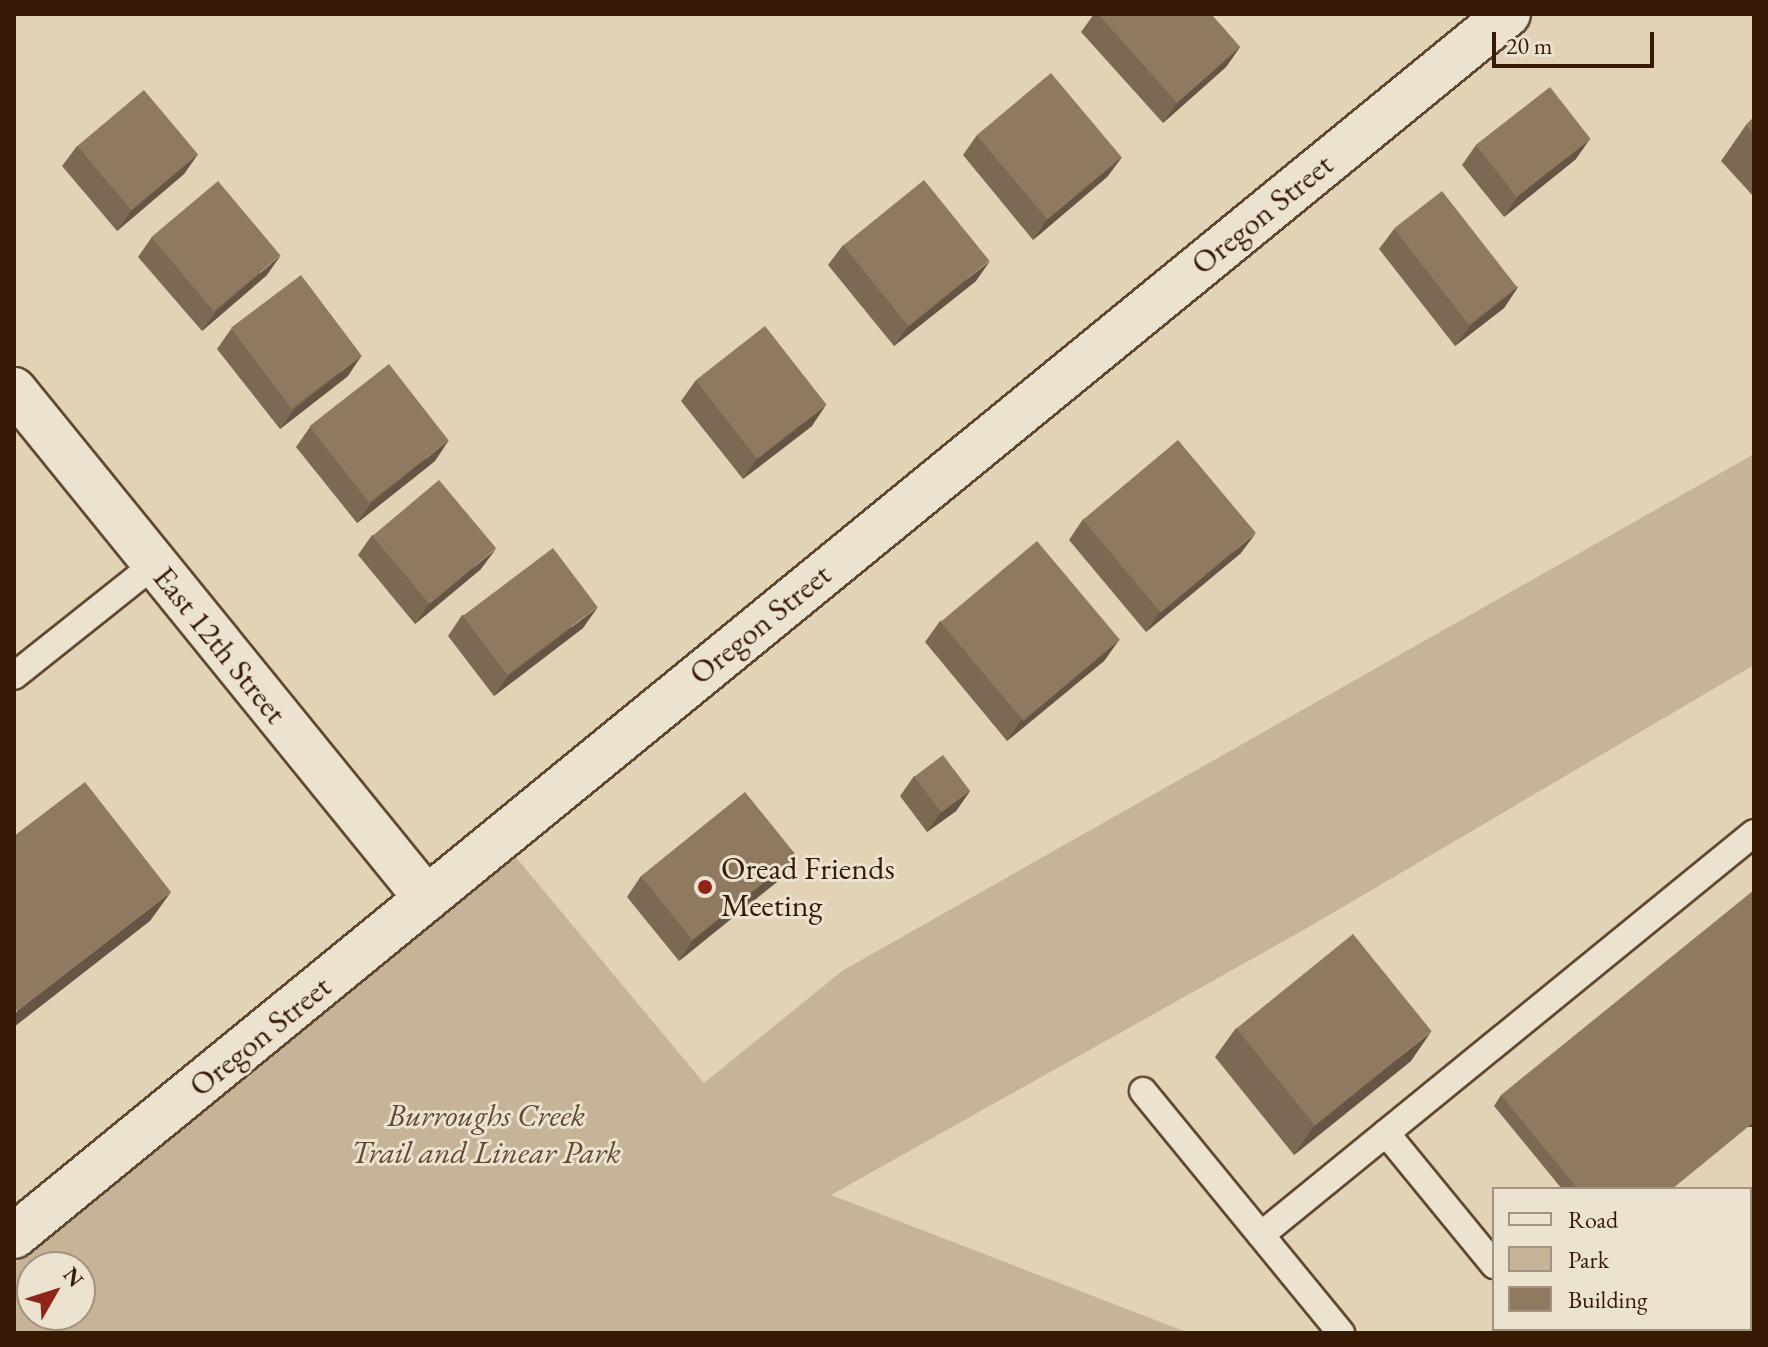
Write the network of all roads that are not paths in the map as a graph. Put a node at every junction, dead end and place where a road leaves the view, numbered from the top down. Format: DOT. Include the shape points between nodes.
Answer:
graph roads {
  1 [pos="1508,14"];
  2 [pos="14,390"];
  3 [pos="155,564"];
  4 [pos="14,676"];
  5 [pos="1754,833"];
  6 [pos="427,899"];
  7 [pos="1143,1091"];
  8 [pos="1386,1133"];
  9 [pos="1261,1235"];
  10 [pos="14,1236"];
  11 [pos="1492,1263"];
  12 [pos="1341,1333"];
  1 -- 6 [label="street, Oregon Street"];
  2 -- 3 [label="street, East 12th Street"];
  3 -- 4 [label="lane"];
  3 -- 6 [label="street, East 12th Street"];
  5 -- 8 [label="lane"];
  6 -- 10 [label="street, Oregon Street"];
  7 -- 9 [label="lane"];
  8 -- 9 [label="lane"];
  8 -- 11 [label="lane"];
  9 -- 12 [label="lane"];
}
